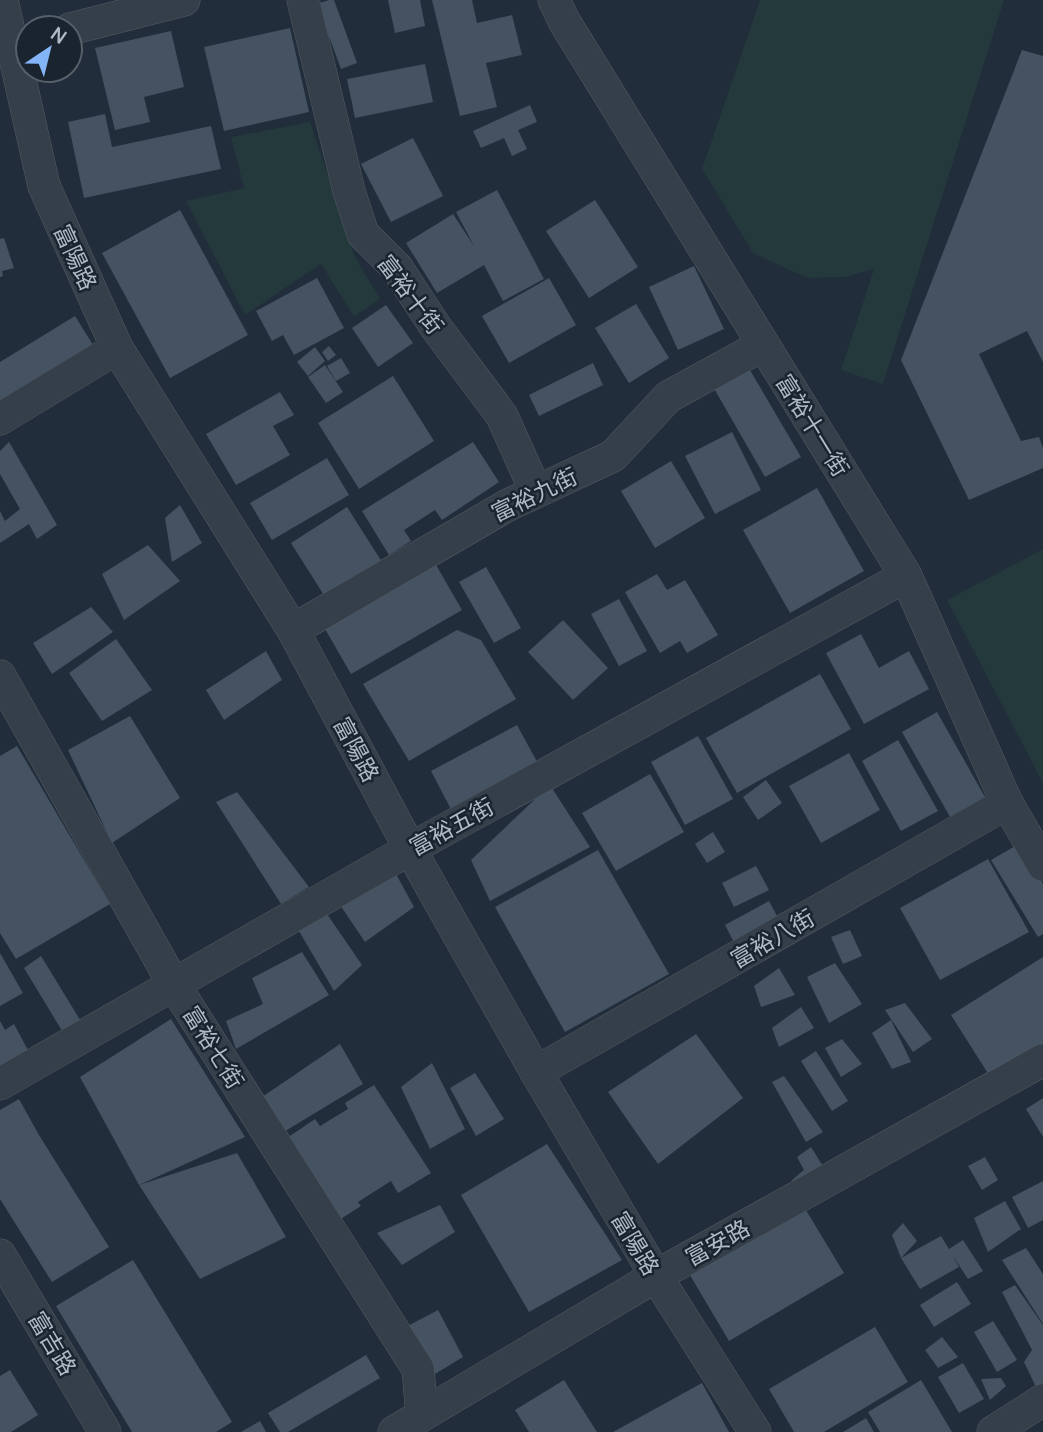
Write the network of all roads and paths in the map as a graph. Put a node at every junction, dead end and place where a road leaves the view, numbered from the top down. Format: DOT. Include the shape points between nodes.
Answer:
graph roads {
  1 [pos="2,0"];
  2 [pos="184,0"];
  3 [pos="303,0"];
  4 [pos="554,0"];
  5 [pos="84,25"];
  6 [pos="13,44"];
  7 [pos="763,345"];
  8 [pos="117,348"];
  9 [pos="0,419"];
  10 [pos="536,492"];
  11 [pos="906,576"];
  12 [pos="293,630"];
  13 [pos="0,676"];
  14 [pos="1007,803"];
  15 [pos="410,849"];
  16 [pos="1043,864"];
  17 [pos="173,983"];
  18 [pos="1043,1060"];
  19 [pos="536,1072"];
  20 [pos="0,1084"];
  21 [pos="0,1255"];
  22 [pos="656,1276"];
  23 [pos="1043,1400"];
  24 [pos="422,1415"];
  25 [pos="105,1432"];
  26 [pos="394,1432"];
  27 [pos="755,1432"];
  28 [pos="992,1432"];
  1 -- 6 [label="street, 富陽路"];
  2 -- 5 [label="street"];
  3 -- 10 [label="street, 富裕十街" via="363,234 397,268 502,416"];
  4 -- 7 [label="street, 富裕十一街"];
  6 -- 8 [label="street, 富陽路" via="44,186"];
  7 -- 10 [label="street, 富裕九街" via="668,397 612,456"];
  7 -- 11 [label="street, 富裕十一街"];
  8 -- 9 [label="street"];
  8 -- 12 [label="street, 富陽路"];
  10 -- 12 [label="street, 富裕九街"];
  11 -- 14 [label="street, 富裕十一街"];
  11 -- 15 [label="street, 富裕五街"];
  12 -- 15 [label="street, 富陽路"];
  13 -- 17 [label="street, 富裕七街"];
  14 -- 16 [label="street, 富裕十一街"];
  14 -- 19 [label="street, 富裕八街"];
  15 -- 17 [label="street, 富裕五街"];
  15 -- 19 [label="street, 富陽路"];
  17 -- 20 [label="street, 富裕五街"];
  17 -- 24 [label="street, 富裕七街" via="418,1369"];
  18 -- 22 [label="street, 富安路"];
  19 -- 22 [label="street, 富陽路"];
  21 -- 25 [label="street, 富吉路"];
  22 -- 24 [label="street, 富安路"];
  22 -- 27 [label="street, 富陽路"];
  23 -- 28 [label="street"];
  24 -- 26 [label="street, 富安路"];
}
